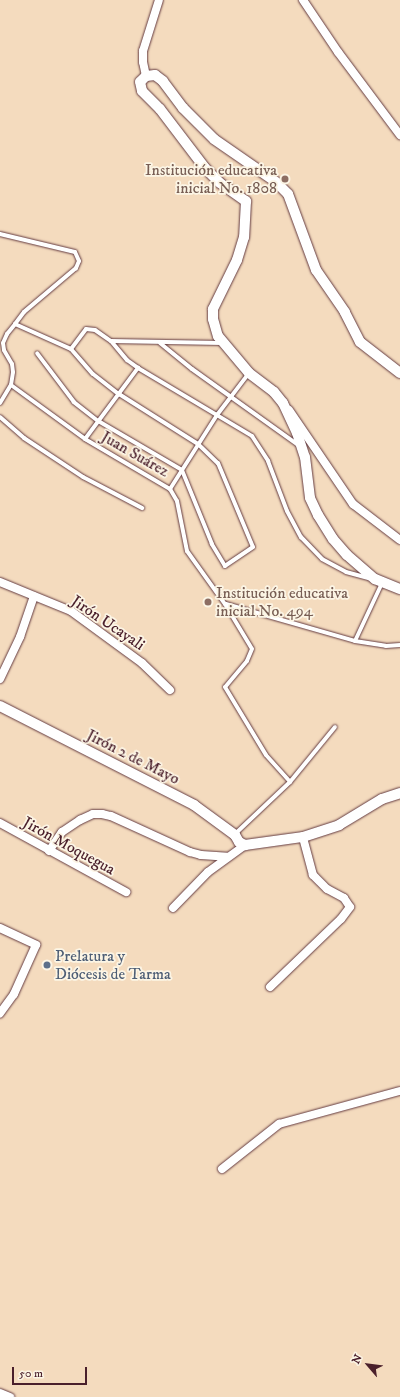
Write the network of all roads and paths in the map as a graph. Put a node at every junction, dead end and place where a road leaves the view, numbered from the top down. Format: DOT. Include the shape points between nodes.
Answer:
graph roads {
  1 [pos="159,0"];
  2 [pos="304,0"];
  3 [pos="146,76"];
  4 [pos="400,135"];
  5 [pos="0,234"];
  6 [pos="15,324"];
  7 [pos="111,341"];
  8 [pos="160,343"];
  9 [pos="222,343"];
  10 [pos="71,349"];
  11 [pos="37,353"];
  12 [pos="138,368"];
  13 [pos="249,373"];
  14 [pos="400,373"];
  15 [pos="11,385"];
  16 [pos="119,394"];
  17 [pos="231,396"];
  18 [pos="0,403"];
  19 [pos="283,403"];
  20 [pos="216,415"];
  21 [pos="0,417"];
  22 [pos="98,421"];
  23 [pos="85,439"];
  24 [pos="198,444"];
  25 [pos="302,447"];
  26 [pos="182,470"];
  27 [pos="170,489"];
  28 [pos="142,508"];
  29 [pos="400,540"];
  30 [pos="379,581"];
  31 [pos="0,582"];
  32 [pos="400,589"];
  33 [pos="34,596"];
  34 [pos="226,604"];
  35 [pos="355,641"];
  36 [pos="400,645"];
  37 [pos="0,680"];
  38 [pos="170,690"];
  39 [pos="0,706"];
  40 [pos="336,727"];
  41 [pos="290,782"];
  42 [pos="400,793"];
  43 [pos="0,823"];
  44 [pos="235,835"];
  45 [pos="303,837"];
  46 [pos="245,845"];
  47 [pos="49,851"];
  48 [pos="227,857"];
  49 [pos="126,892"];
  50 [pos="173,908"];
  51 [pos="0,928"];
  52 [pos="270,986"];
  53 [pos="0,1013"];
  54 [pos="400,1091"];
  55 [pos="222,1169"];
  56 [pos="0,1393"];
  57 [pos="10,1397"];
  1 -- 3 [label="street" via="144,51"];
  2 -- 4 [label="street" via="338,52"];
  3 -- 9 [label="street" via="140,82 142,91 205,168 246,201 244,237 237,260 213,309 213,319"];
  3 -- 14 [label="street" via="155,76 163,81 183,108 214,139 276,182 288,194 316,270 341,305 360,342"];
  5 -- 6 [label="lane" via="74,252 79,261 76,268 24,312"];
  6 -- 10 [label="lane"];
  6 -- 15 [label="lane" via="3,343 14,372"];
  7 -- 8 [label="lane"];
  7 -- 10 [label="lane" via="95,330 86,329"];
  7 -- 12 [label="lane" via="127,360"];
  8 -- 9 [label="lane"];
  8 -- 17 [label="lane"];
  9 -- 13 [label="street"];
  10 -- 16 [label="lane" via="94,374"];
  11 -- 22 [label="lane" via="74,402"];
  12 -- 16 [label="lane"];
  12 -- 20 [label="lane"];
  13 -- 17 [label="lane"];
  13 -- 19 [label="street" via="274,392"];
  15 -- 18 [label="lane"];
  15 -- 23 [label="lane, Juan Suárez"];
  16 -- 22 [label="lane"];
  16 -- 24 [label="lane"];
  17 -- 20 [label="lane"];
  17 -- 25 [label="lane"];
  19 -- 25 [label="street"];
  19 -- 29 [label="street" via="353,504"];
  20 -- 24 [label="lane"];
  20 -- 30 [label="lane" via="252,436 268,461 287,511 301,537 322,559 346,572"];
  21 -- 28 [label="lane" via="24,438 83,477"];
  22 -- 23 [label="lane"];
  22 -- 26 [label="lane"];
  23 -- 27 [label="lane, Juan Suárez"];
  24 -- 26 [label="lane"];
  24 -- 26 [label="lane" via="218,463 253,547 225,566 212,544"];
  25 -- 30 [label="street" via="310,498 318,515 333,540"];
  26 -- 27 [label="lane"];
  27 -- 34 [label="lane, Juan Suárez" via="177,501 187,552"];
  30 -- 32 [label="street"];
  30 -- 35 [label="lane"];
  31 -- 33 [label="street, Jirón Ucayali"];
  33 -- 37 [label="street" via="20,637"];
  33 -- 38 [label="street, Jirón Ucayali" via="83,620 142,663"];
  34 -- 35 [label="lane"];
  34 -- 41 [label="lane, Juan Suárez" via="252,650 247,661 225,687 266,755"];
  35 -- 36 [label="lane" via="386,646"];
  39 -- 44 [label="street, Jirón 2 de Mayo" via="194,805"];
  40 -- 41 [label="lane"];
  41 -- 44 [label="lane"];
  42 -- 45 [label="street" via="382,799 339,824"];
  43 -- 47 [label="street, Jirón Moquegua"];
  44 -- 46 [label="street, Jirón 2 de Mayo" via="239,842"];
  45 -- 46 [label="street"];
  45 -- 52 [label="street" via="314,875 327,889 344,898 350,907 341,919"];
  46 -- 48 [label="street"];
  47 -- 48 [label="street" via="62,832 93,814 102,814 190,852"];
  47 -- 49 [label="street, Jirón Moquegua"];
  48 -- 50 [label="street" via="208,872"];
  51 -- 53 [label="street" via="36,945 14,994"];
  54 -- 55 [label="street" via="279,1124"];
  56 -- 57 [label="street"];
}
